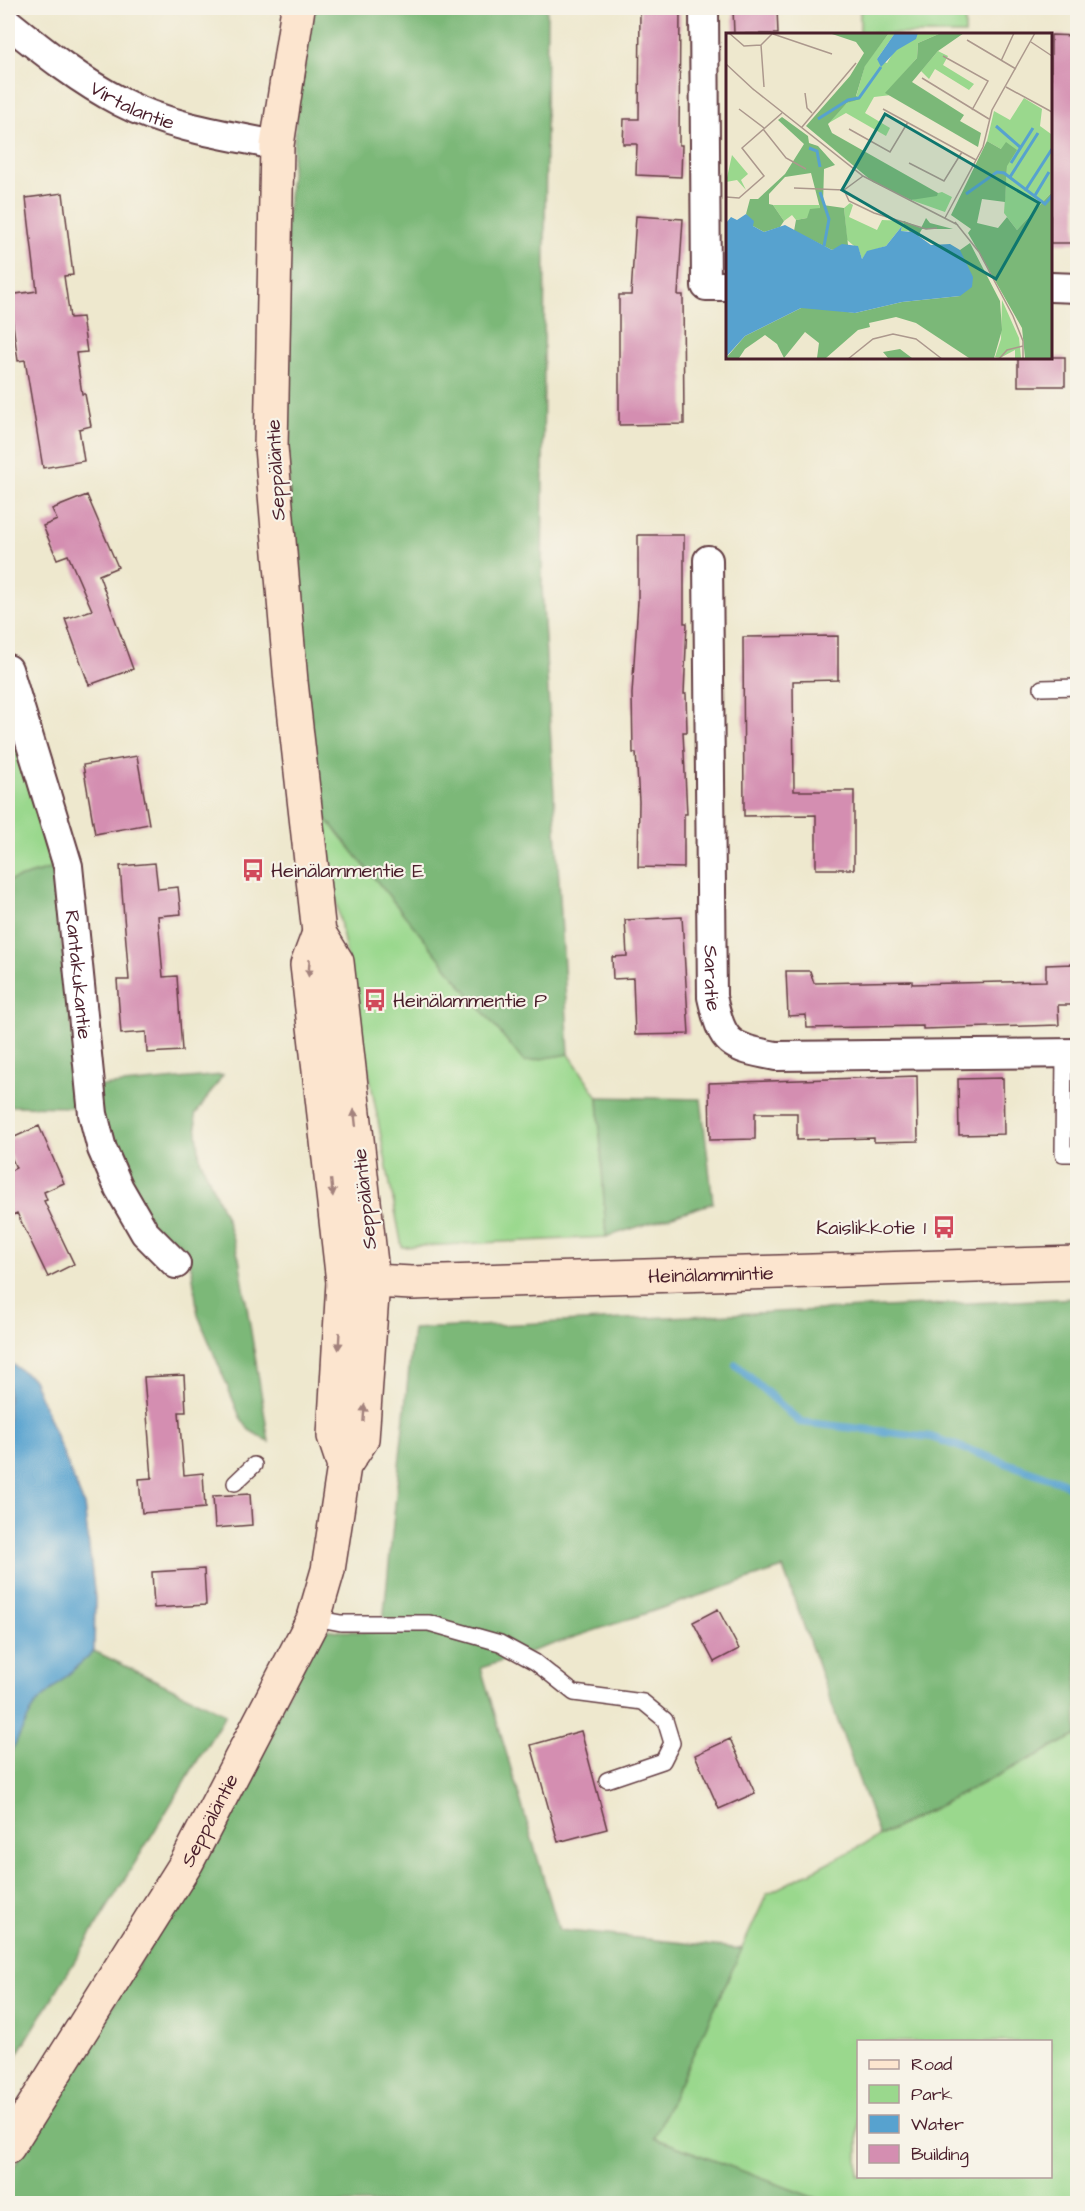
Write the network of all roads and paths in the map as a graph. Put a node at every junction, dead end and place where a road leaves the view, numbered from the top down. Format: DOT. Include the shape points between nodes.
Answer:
graph roads {
  1 [pos="298,8"];
  2 [pos="704,8"];
  3 [pos="8,23"];
  4 [pos="277,145"];
  5 [pos="726,286"];
  6 [pos="1052,287"];
  7 [pos="1077,288"];
  8 [pos="708,560"];
  9 [pos="8,669"];
  10 [pos="1077,687"];
  11 [pos="1042,688"];
  12 [pos="1071,1054"];
  13 [pos="1077,1155"];
  14 [pos="1077,1263"];
  15 [pos="177,1264"];
  16 [pos="358,1282"];
  17 [pos="254,1464"];
  18 [pos="235,1483"];
  19 [pos="315,1618"];
  20 [pos="607,1780"];
  21 [pos="8,2147"];
  1 -- 4 [label="main road, Seppäläntie"];
  2 -- 5 [label="street" via="706,286"];
  3 -- 4 [label="street, Virtalantie" via="53,60 123,103 178,123"];
  4 -- 16 [label="main road, Seppäläntie" via="271,447 291,682 319,933 337,962"];
  6 -- 7 [label="street"];
  8 -- 12 [label="street, Saratie" via="712,997 718,1025 728,1041 749,1051 776,1056"];
  9 -- 15 [label="street, Rantakukantie" via="68,866 93,1114 102,1149 145,1233"];
  10 -- 11 [label="lane"];
  12 -- 13 [label="lane" via="1063,1154"];
  14 -- 16 [label="main road, Heinälammintie"];
  16 -- 19 [label="main road, Seppäläntie" via="362,1439 344,1466 328,1570"];
  17 -- 18 [label="lane"];
  19 -- 20 [label="lane" via="341,1623 429,1623 500,1643 536,1662 574,1693 643,1702 665,1720 672,1743 663,1761"];
  19 -- 21 [label="main road, Seppäläntie" via="187,1862"];
}
